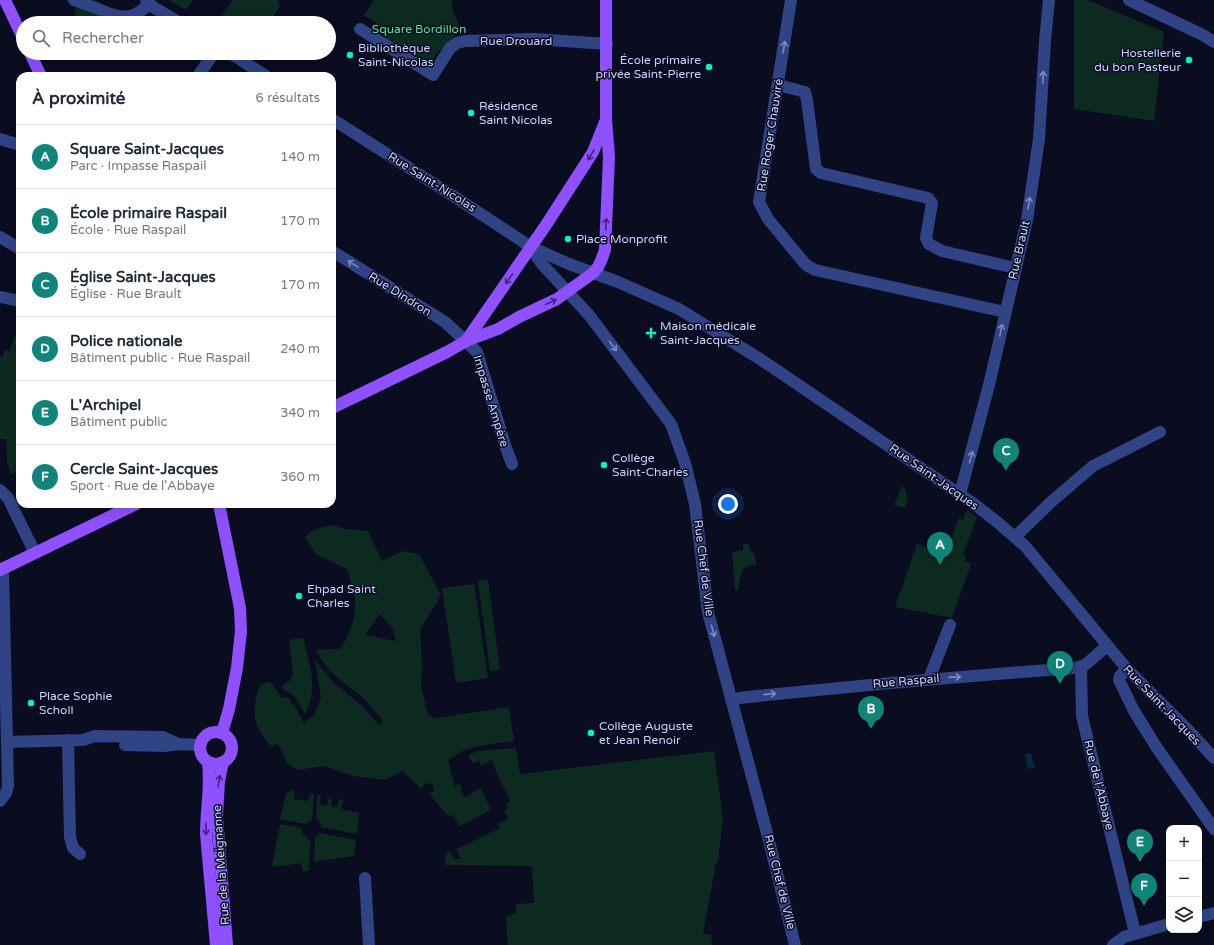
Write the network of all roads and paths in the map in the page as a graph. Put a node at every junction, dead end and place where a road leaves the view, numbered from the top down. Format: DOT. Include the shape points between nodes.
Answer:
graph roads {
  1 [pos="6,0"];
  2 [pos="74,0"];
  3 [pos="606,0"];
  4 [pos="791,0"];
  5 [pos="1049,0"];
  6 [pos="1128,0"];
  7 [pos="147,2"];
  8 [pos="119,16"];
  9 [pos="127,16"];
  10 [pos="169,16"];
  11 [pos="16,22"];
  12 [pos="360,29"];
  13 [pos="1214,42"];
  14 [pos="607,44"];
  15 [pos="33,60"];
  16 [pos="209,60"];
  17 [pos="241,60"];
  18 [pos="39,72"];
  19 [pos="201,72"];
  20 [pos="260,72"];
  21 [pos="778,85"];
  22 [pos="606,119"];
  23 [pos="336,122"];
  24 [pos="0,139"];
  25 [pos="16,144"];
  26 [pos="0,237"];
  27 [pos="16,247"];
  28 [pos="531,247"];
  29 [pos="336,254"];
  30 [pos="1015,268"];
  31 [pos="593,273"];
  32 [pos="568,291"];
  33 [pos="0,297"];
  34 [pos="16,300"];
  35 [pos="1005,312"];
  36 [pos="466,341"];
  37 [pos="336,406"];
  38 [pos="1160,432"];
  39 [pos="512,464"];
  40 [pos="0,490"];
  41 [pos="960,494"];
  42 [pos="128,508"];
  43 [pos="221,508"];
  44 [pos="1015,537"];
  45 [pos="35,553"];
  46 [pos="1,569"];
  47 [pos="950,625"];
  48 [pos="1107,646"];
  49 [pos="1080,667"];
  50 [pos="1126,669"];
  51 [pos="930,679"];
  52 [pos="732,700"];
  53 [pos="222,733"];
  54 [pos="68,740"];
  55 [pos="7,742"];
  56 [pos="200,745"];
  57 [pos="1214,758"];
  58 [pos="208,762"];
  59 [pos="223,762"];
  60 [pos="0,801"];
  61 [pos="1214,829"];
  62 [pos="80,854"];
  63 [pos="365,878"];
  64 [pos="1214,913"];
  65 [pos="1202,915"];
  66 [pos="1166,925"];
  67 [pos="1135,933"];
  68 [pos="216,945"];
  69 [pos="227,945"];
  70 [pos="369,945"];
  71 [pos="795,945"];
  72 [pos="1113,945"];
  1 -- 11 [label="main road"];
  2 -- 8 [label="street"];
  3 -- 14 [label="main road"];
  21 -- 4 [label="street, Rue Roger Chauviré, one-way"];
  30 -- 5 [label="street, Rue Brault, one-way" via="1027,220 1039,139"];
  6 -- 13 [label="street"];
  7 -- 9 [label="street" via="142,10"];
  7 -- 10 [label="street"];
  12 -- 14 [label="street, Rue Drouard" via="433,75 450,48 465,41 534,39"];
  14 -- 22 [label="main road"];
  15 -- 18 [label="main road"];
  16 -- 19 [label="street"];
  17 -- 20 [label="street"];
  21 -- 30 [label="street" via="805,92 816,169 822,173 928,198 932,207 926,238 933,247"];
  21 -- 35 [label="street, Rue Roger Chauviré" via="759,202 768,219 806,265 815,270"];
  22 -- 28 [label="main road, one-way" via="593,152"];
  31 -- 22 [label="main road, one-way" via="605,252 609,157"];
  23 -- 28 [label="street, Rue Saint-Nicolas"];
  24 -- 25 [label="street"];
  26 -- 27 [label="street"];
  28 -- 31 [label="street"];
  28 -- 32 [label="street" via="542,264"];
  28 -- 36 [label="main road, one-way"];
  36 -- 29 [label="street, Rue Dindron, one-way" via="445,322"];
  30 -- 35 [label="street, Rue Brault"];
  31 -- 32 [label="main road"];
  31 -- 41 [label="street, Rue Saint-Jacques" via="679,309 763,361"];
  36 -- 32 [label="main road, one-way" via="498,329"];
  32 -- 52 [label="street, Rue Chef de Ville, one-way" via="671,424 690,482 698,524 708,612"];
  33 -- 34 [label="street"];
  41 -- 35 [label="street, Rue Brault, one-way"];
  36 -- 37 [label="main road"];
  36 -- 39 [label="street, Impasse Ampère" via="479,355"];
  38 -- 44 [label="street" via="1093,466"];
  40 -- 45 [label="street" via="8,498"];
  41 -- 44 [label="street, Rue Saint-Jacques"];
  42 -- 45 [label="main road"];
  43 -- 53 [label="main road" via="240,608 241,630 238,668 230,709"];
  44 -- 48 [label="street, Rue Saint-Jacques"];
  45 -- 46 [label="main road"];
  46 -- 55 [label="street"];
  47 -- 51 [label="street"];
  48 -- 49 [label="street"];
  48 -- 50 [label="street, Rue Saint-Jacques"];
  51 -- 49 [label="street, Rue Raspail, one-way"];
  49 -- 67 [label="street, Rue de l'Abbaye" via="1082,716"];
  50 -- 57 [label="street, Rue Saint-Jacques"];
  50 -- 61 [label="street" via="1118,680 1134,711"];
  52 -- 51 [label="street, Rue Raspail, one-way" via="815,689"];
  52 -- 71 [label="street, Rue Chef de Ville"];
  53 -- 56 [label="main road" via="210,732"];
  53 -- 59 [label="main road" via="232,745 232,753"];
  54 -- 55 [label="street"];
  54 -- 56 [label="street" via="83,740 93,744"];
  54 -- 62 [label="street" via="70,837 73,848"];
  55 -- 60 [label="street" via="8,786"];
  56 -- 58 [label="main road" via="201,754"];
  58 -- 59 [label="main road"];
  58 -- 68 [label="main road, Rue de la Meignanne, one-way" via="206,834"];
  69 -- 59 [label="main road, Rue de la Meignanne, one-way" via="217,816"];
  63 -- 70 [label="street"];
  64 -- 65 [label="street"];
  66 -- 67 [label="street"];
  67 -- 72 [label="street"];
}
